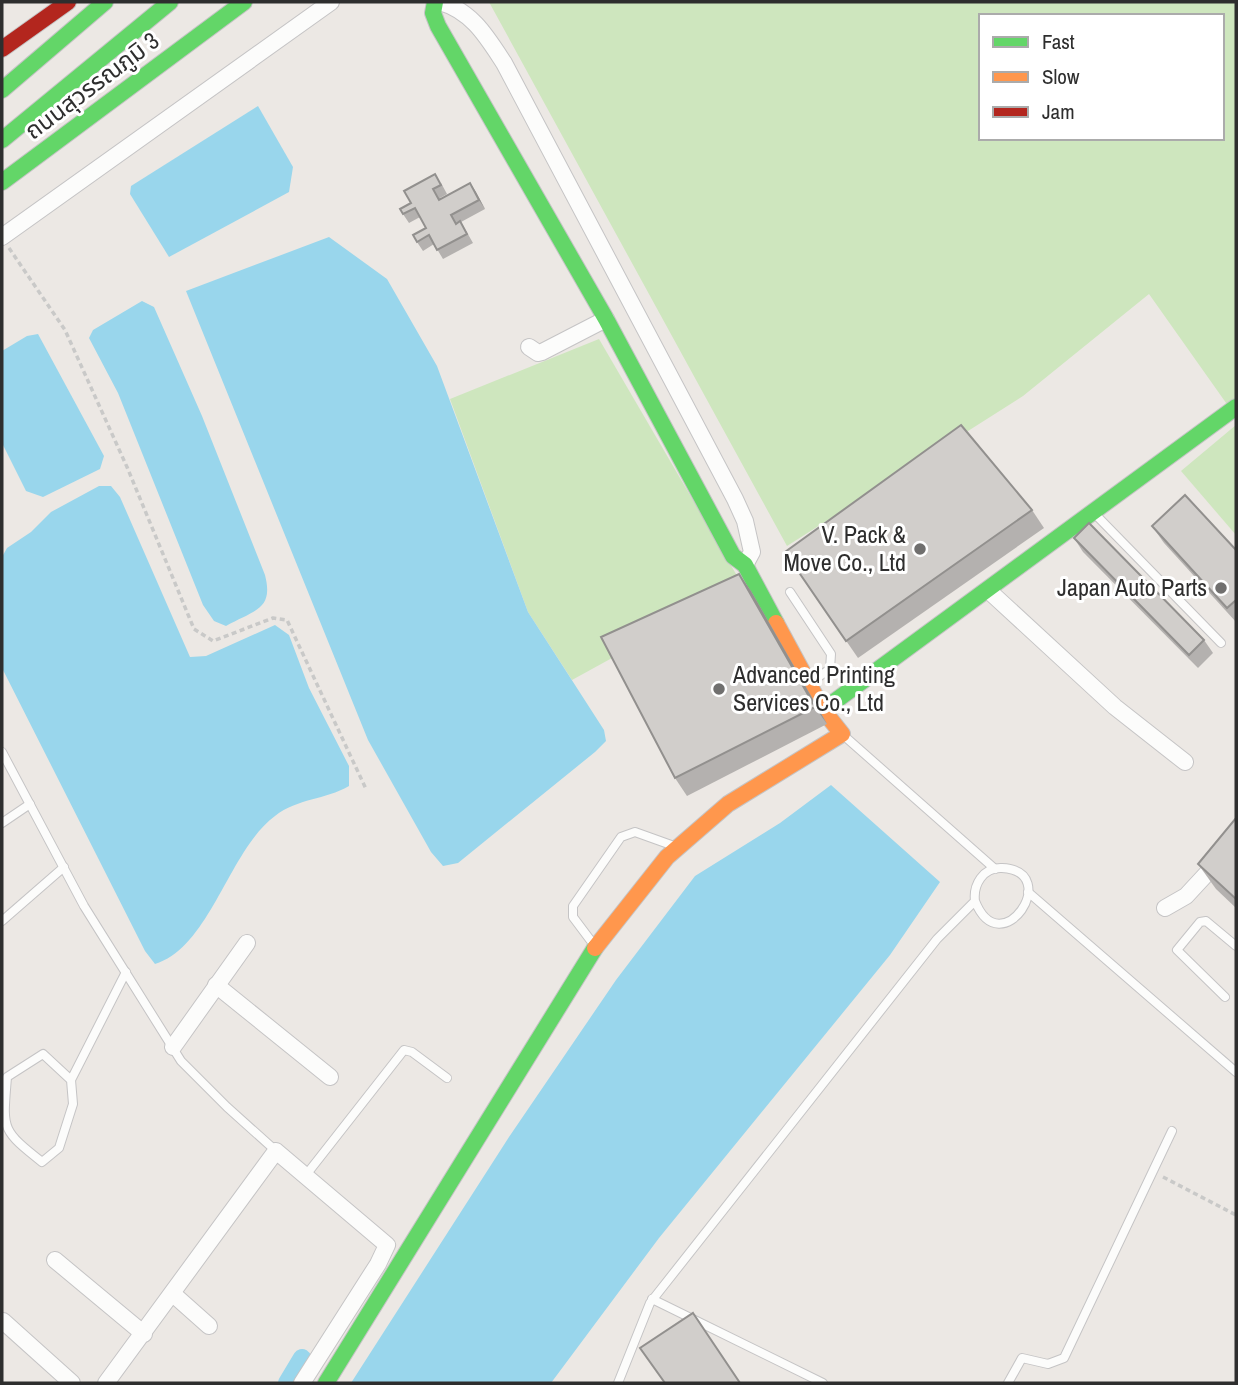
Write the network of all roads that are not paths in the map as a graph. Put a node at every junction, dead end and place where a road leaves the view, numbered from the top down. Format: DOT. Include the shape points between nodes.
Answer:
graph roads {
  1 [pos="39,2"];
  2 [pos="68,2"];
  3 [pos="105,2"];
  4 [pos="170,2"];
  5 [pos="244,2"];
  6 [pos="331,2"];
  7 [pos="438,2"];
  8 [pos="2,42"];
  9 [pos="2,49"];
  10 [pos="2,90"];
  11 [pos="2,140"];
  12 [pos="2,181"];
  13 [pos="2,237"];
  14 [pos="606,319"];
  15 [pos="529,347"];
  16 [pos="1236,407"];
  17 [pos="1092,510"];
  18 [pos="746,565"];
  19 [pos="989,591"];
  20 [pos="790,592"];
  21 [pos="1221,643"];
  22 [pos="809,684"];
  23 [pos="823,710"];
  24 [pos="842,734"];
  25 [pos="2,752"];
  26 [pos="1185,762"];
  27 [pos="30,804"];
  28 [pos="2,822"];
  29 [pos="1236,842"];
  30 [pos="677,847"];
  31 [pos="64,867"];
  32 [pos="995,869"];
  33 [pos="1028,892"];
  34 [pos="975,901"];
  35 [pos="1165,908"];
  36 [pos="2,921"];
  37 [pos="247,943"];
  38 [pos="1236,946"];
  39 [pos="596,947"];
  40 [pos="126,972"];
  41 [pos="216,985"];
  42 [pos="1225,997"];
  43 [pos="173,1047"];
  44 [pos="1236,1072"];
  45 [pos="330,1076"];
  46 [pos="447,1079"];
  47 [pos="71,1080"];
  48 [pos="1172,1131"];
  49 [pos="276,1151"];
  50 [pos="306,1175"];
  51 [pos="55,1260"];
  52 [pos="173,1294"];
  53 [pos="652,1299"];
  54 [pos="3,1321"];
  55 [pos="208,1326"];
  56 [pos="144,1334"];
  57 [pos="72,1383"];
  58 [pos="106,1383"];
  59 [pos="302,1383"];
  60 [pos="326,1383"];
  61 [pos="618,1383"];
  62 [pos="823,1383"];
  63 [pos="1008,1383"];
  1 -- 8 [label="main road"];
  2 -- 9 [label="main road"];
  3 -- 10 [label="main road"];
  4 -- 11 [label="main road"];
  5 -- 12 [label="main road, ถนนสุวรรณภูมิ 3"];
  6 -- 13 [label="street"];
  7 -- 14 [label="main road" via="433,13 438,26"];
  7 -- 18 [label="street" via="469,16 504,63 735,499 752,552"];
  14 -- 15 [label="street" via="542,352"];
  14 -- 18 [label="main road" via="733,556"];
  16 -- 17 [label="main road"];
  17 -- 19 [label="main road"];
  17 -- 21 [label="lane"];
  18 -- 22 [label="main road"];
  19 -- 23 [label="main road"];
  19 -- 26 [label="street" via="1115,707"];
  20 -- 22 [label="lane" via="831,654 830,669"];
  22 -- 23 [label="main road"];
  23 -- 24 [label="main road"];
  24 -- 30 [label="main road" via="728,804"];
  24 -- 32 [label="lane"];
  25 -- 27 [label="lane"];
  27 -- 28 [label="lane"];
  27 -- 31 [label="lane"];
  29 -- 35 [label="street" via="1196,886"];
  30 -- 39 [label="main road"];
  30 -- 39 [label="lane" via="635,832 621,837 573,906 573,917"];
  31 -- 36 [label="lane"];
  31 -- 40 [label="lane"];
  32 -- 33 [label="lane" via="1020,875"];
  32 -- 34 [label="lane" via="976,884"];
  33 -- 34 [label="lane" via="1025,910 1010,921 992,921"];
  33 -- 44 [label="lane"];
  34 -- 53 [label="lane" via="920,960"];
  37 -- 41 [label="street"];
  38 -- 42 [label="lane" via="1206,921 1200,922 1177,950"];
  39 -- 60 [label="main road"];
  40 -- 43 [label="lane"];
  40 -- 47 [label="lane"];
  41 -- 43 [label="street"];
  41 -- 45 [label="street"];
  43 -- 49 [label="lane" via="181,1061"];
  46 -- 50 [label="lane" via="404,1050"];
  47 -- 47 [label="lane" via="73,1104 59,1148 42,1162 12,1138 3,1121 7,1077 43,1054"];
  48 -- 63 [label="lane" via="1064,1358 1048,1364 1022,1358"];
  49 -- 50 [label="street"];
  49 -- 52 [label="street"];
  50 -- 59 [label="street" via="387,1245"];
  51 -- 56 [label="street"];
  52 -- 55 [label="street"];
  52 -- 56 [label="street"];
  53 -- 61 [label="lane"];
  53 -- 62 [label="lane"];
  54 -- 57 [label="street"];
  56 -- 58 [label="street"];
}
